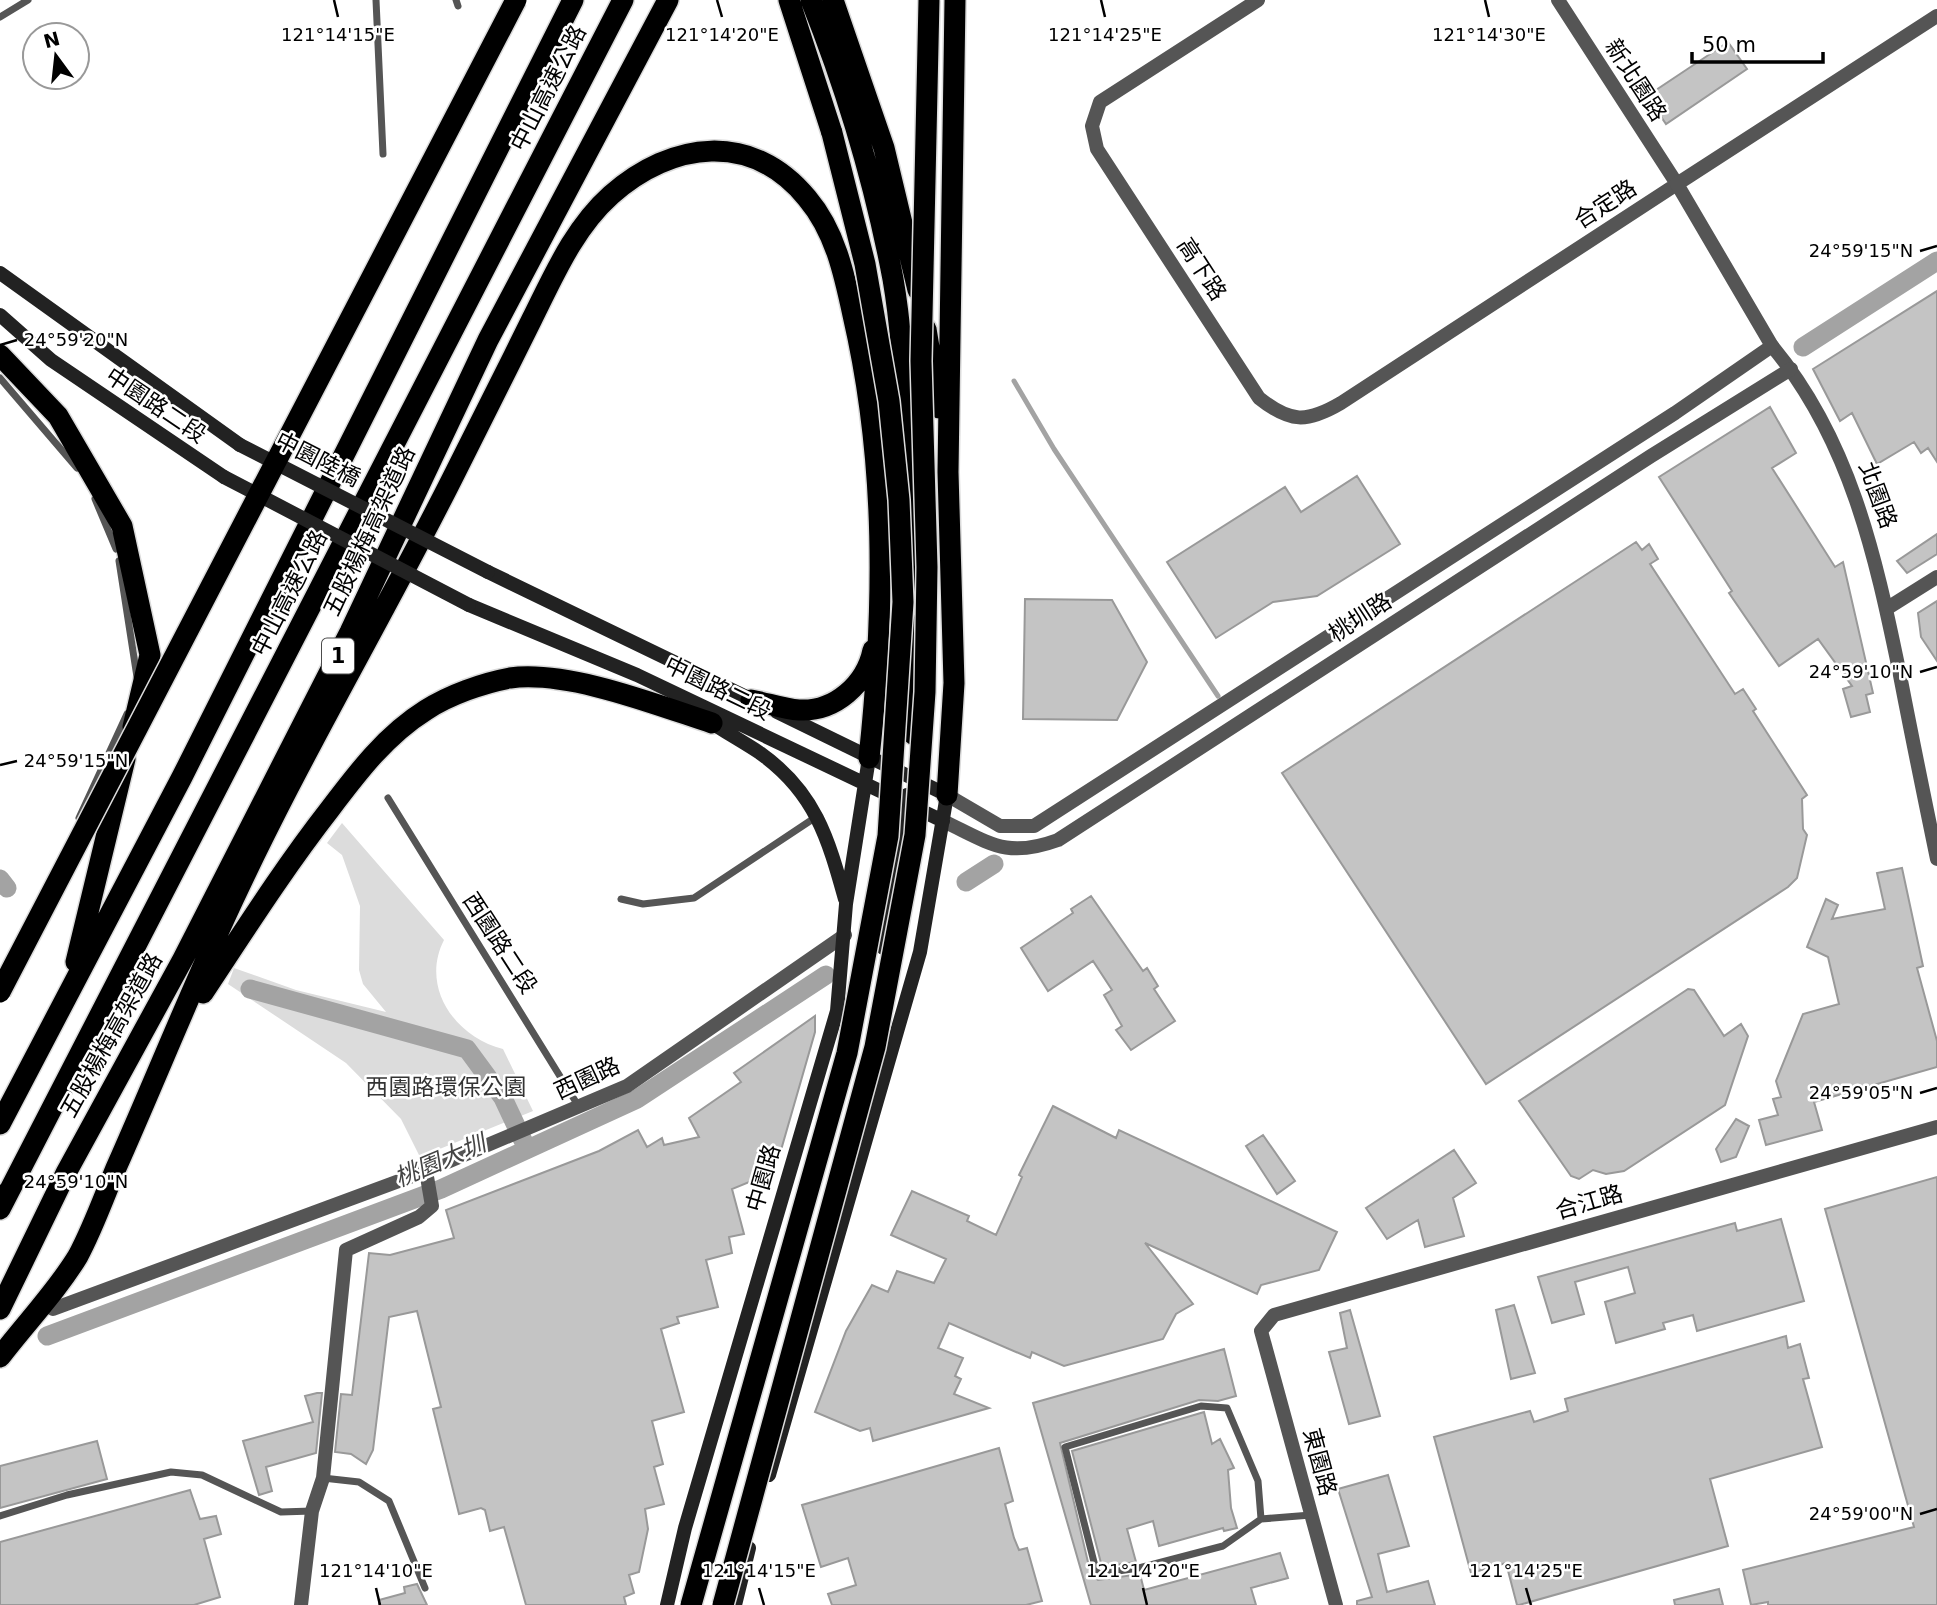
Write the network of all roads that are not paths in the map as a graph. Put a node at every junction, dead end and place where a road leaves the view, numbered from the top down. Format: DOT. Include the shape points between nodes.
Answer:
graph roads {
  1 [pos="28,0"];
  2 [pos="376,0"];
  3 [pos="516,0"];
  4 [pos="573,0"];
  5 [pos="622,0"];
  6 [pos="668,0"];
  7 [pos="789,0"];
  8 [pos="811,0"];
  9 [pos="833,0"];
  10 [pos="929,0"];
  11 [pos="955,0"];
  12 [pos="1258,0"];
  13 [pos="1558,0"];
  14 [pos="1937,16"];
  15 [pos="0,17"];
  16 [pos="383,154"];
  17 [pos="1677,184"];
  18 [pos="0,273"];
  19 [pos="893,281"];
  20 [pos="0,315"];
  21 [pos="1772,346"];
  22 [pos="0,355"];
  23 [pos="1791,369"];
  24 [pos="0,378"];
  25 [pos="1294,419"];
  26 [pos="240,445"];
  27 [pos="879,472"];
  28 [pos="948,472"];
  29 [pos="488,572"];
  30 [pos="1937,577"];
  31 [pos="881,603"];
  32 [pos="1886,609"];
  33 [pos="671,691"];
  34 [pos="751,700"];
  35 [pos="712,723"];
  36 [pos="869,758"];
  37 [pos="911,777"];
  38 [pos="866,786"];
  39 [pos="947,795"];
  40 [pos="388,799"];
  41 [pos="905,804"];
  42 [pos="816,816"];
  43 [pos="943,821"];
  44 [pos="1937,859"];
  45 [pos="621,899"];
  46 [pos="846,904"];
  47 [pos="845,935"];
  48 [pos="0,985"];
  49 [pos="0,992"];
  50 [pos="68,994"];
  51 [pos="175,1036"];
  52 [pos="580,1107"];
  53 [pos="0,1124"];
  54 [pos="1937,1127"];
  55 [pos="865,1146"];
  56 [pos="426,1171"];
  57 [pos="0,1209"];
  58 [pos="0,1309"];
  59 [pos="52,1309"];
  60 [pos="1261,1331"];
  61 [pos="0,1357"];
  62 [pos="323,1478"];
  63 [pos="312,1511"];
  64 [pos="1311,1515"];
  65 [pos="0,1516"];
  66 [pos="1261,1519"];
  67 [pos="425,1588"];
  68 [pos="301,1605"];
  69 [pos="667,1605"];
  70 [pos="691,1605"];
  71 [pos="723,1605"];
  72 [pos="735,1605"];
  73 [pos="1336,1605"];
  1 -- 15 [label="lane"];
  2 -- 16 [label="lane"];
  3 -- 49 [label="highway, bridge"];
  4 -- 50 [label="highway, 中山高速公路" via="183,776"];
  5 -- 57 [label="highway, 中山高速公路 / 1"];
  6 -- 58 [label="highway, 五股楊梅高架道路 / 1, bridge" via="488,340 350,632 183,959 66,1173"];
  7 -- 70 [label="highway, bridge" via="832,133 865,264 889,401 903,602 888,836 847,1052"];
  8 -- 19 [label="highway" via="872,182"];
  9 -- 28 [label="highway" via="884,148 905,226 932,357"];
  10 -- 71 [label="highway, bridge" via="921,361 927,608 915,835 875,1047"];
  11 -- 28 [label="highway"];
  12 -- 25 [label="street, 高下路" via="1100,102 1092,127 1097,149 1259,398"];
  13 -- 17 [label="street, 新北園路"];
  14 -- 17 [label="street, 合定路"];
  17 -- 21 [label="street, 北園路"];
  17 -- 25 [label="street, 合定路" via="1342,403 1324,413"];
  18 -- 26 [label="main road, 中園路二段"];
  19 -- 27 [label="highway"];
  19 -- 37 [label="highway" via="911,509"];
  20 -- 33 [label="main road, 中園路二段, bridge" via="51,360 224,477 469,605"];
  21 -- 23 [label="street, 北園路"];
  21 -- 39 [label="street, 桃圳路" via="1034,826 1000,826"];
  22 -- 50 [label="highway" via="58,416 122,526 150,655"];
  23 -- 32 [label="street, 北園路" via="1839,454 1862,510"];
  23 -- 43 [label="street, 桃圳路" via="1058,840 1030,850 1013,849"];
  24 -- 48 [label="lane" via="85,477 115,541 139,688"];
  26 -- 29 [label="main road, 中園陸橋, bridge"];
  27 -- 31 [label="highway"];
  27 -- 51 [label="highway" via="870,395 845,277 817,209 794,182 741,153 708,150 677,155 641,171 607,198 572,241 444,496 285,792 220,927"];
  28 -- 39 [label="highway" via="954,683"];
  29 -- 34 [label="main road, 中園路二段"];
  30 -- 32 [label="street"];
  31 -- 34 [label="highway" via="871,657 859,683 839,700 822,708 800,710"];
  31 -- 36 [label="highway"];
  32 -- 44 [label="street, 北園路"];
  33 -- 35 [label="main road"];
  33 -- 38 [label="main road, 中園路二段"];
  34 -- 36 [label="main road, 中園路二段"];
  35 -- 42 [label="main road" via="762,754 801,789"];
  35 -- 51 [label="highway" via="608,689 512,678 467,691 426,710 369,757 306,840"];
  36 -- 37 [label="main road, 中園路二段"];
  36 -- 38 [label="main road, 中園路"];
  37 -- 39 [label="main road, 中園路二段"];
  37 -- 41 [label="main road"];
  38 -- 41 [label="main road, 中園路二段"];
  38 -- 46 [label="main road, 中園路"];
  39 -- 43 [label="main road"];
  40 -- 52 [label="lane, 西園路二段"];
  41 -- 43 [label="main road, 中園路二段"];
  41 -- 55 [label="main road" via="882,960"];
  42 -- 45 [label="lane" via="694,898 643,904"];
  42 -- 46 [label="main road" via="831,849"];
  43 -- 55 [label="main road" via="920,952"];
  46 -- 47 [label="main road, 中園路"];
  47 -- 52 [label="street, 西園路" via="627,1086"];
  47 -- 69 [label="main road, 中園路" via="837,1011 685,1528"];
  50 -- 53 [label="highway, 中山高速公路"];
  51 -- 61 [label="highway" via="77,1258"];
  52 -- 56 [label="street, 西園路"];
  54 -- 60 [label="street, 合江路" via="1274,1315"];
  55 -- 72 [label="main road" via="756,1517"];
  56 -- 59 [label="street, 西園路"];
  56 -- 62 [label="street" via="432,1206 419,1217 346,1251"];
  60 -- 64 [label="street, 東園路"];
  62 -- 63 [label="street"];
  62 -- 67 [label="lane" via="359,1482 389,1501"];
  63 -- 65 [label="lane" via="281,1511 202,1475 171,1472 66,1495"];
  63 -- 68 [label="street"];
  64 -- 66 [label="lane"];
  64 -- 73 [label="street, 東園路"];
  66 -- 66 [label="lane" via="1258,1481 1227,1408 1201,1406 1065,1447 1097,1574 1223,1546"];
}
